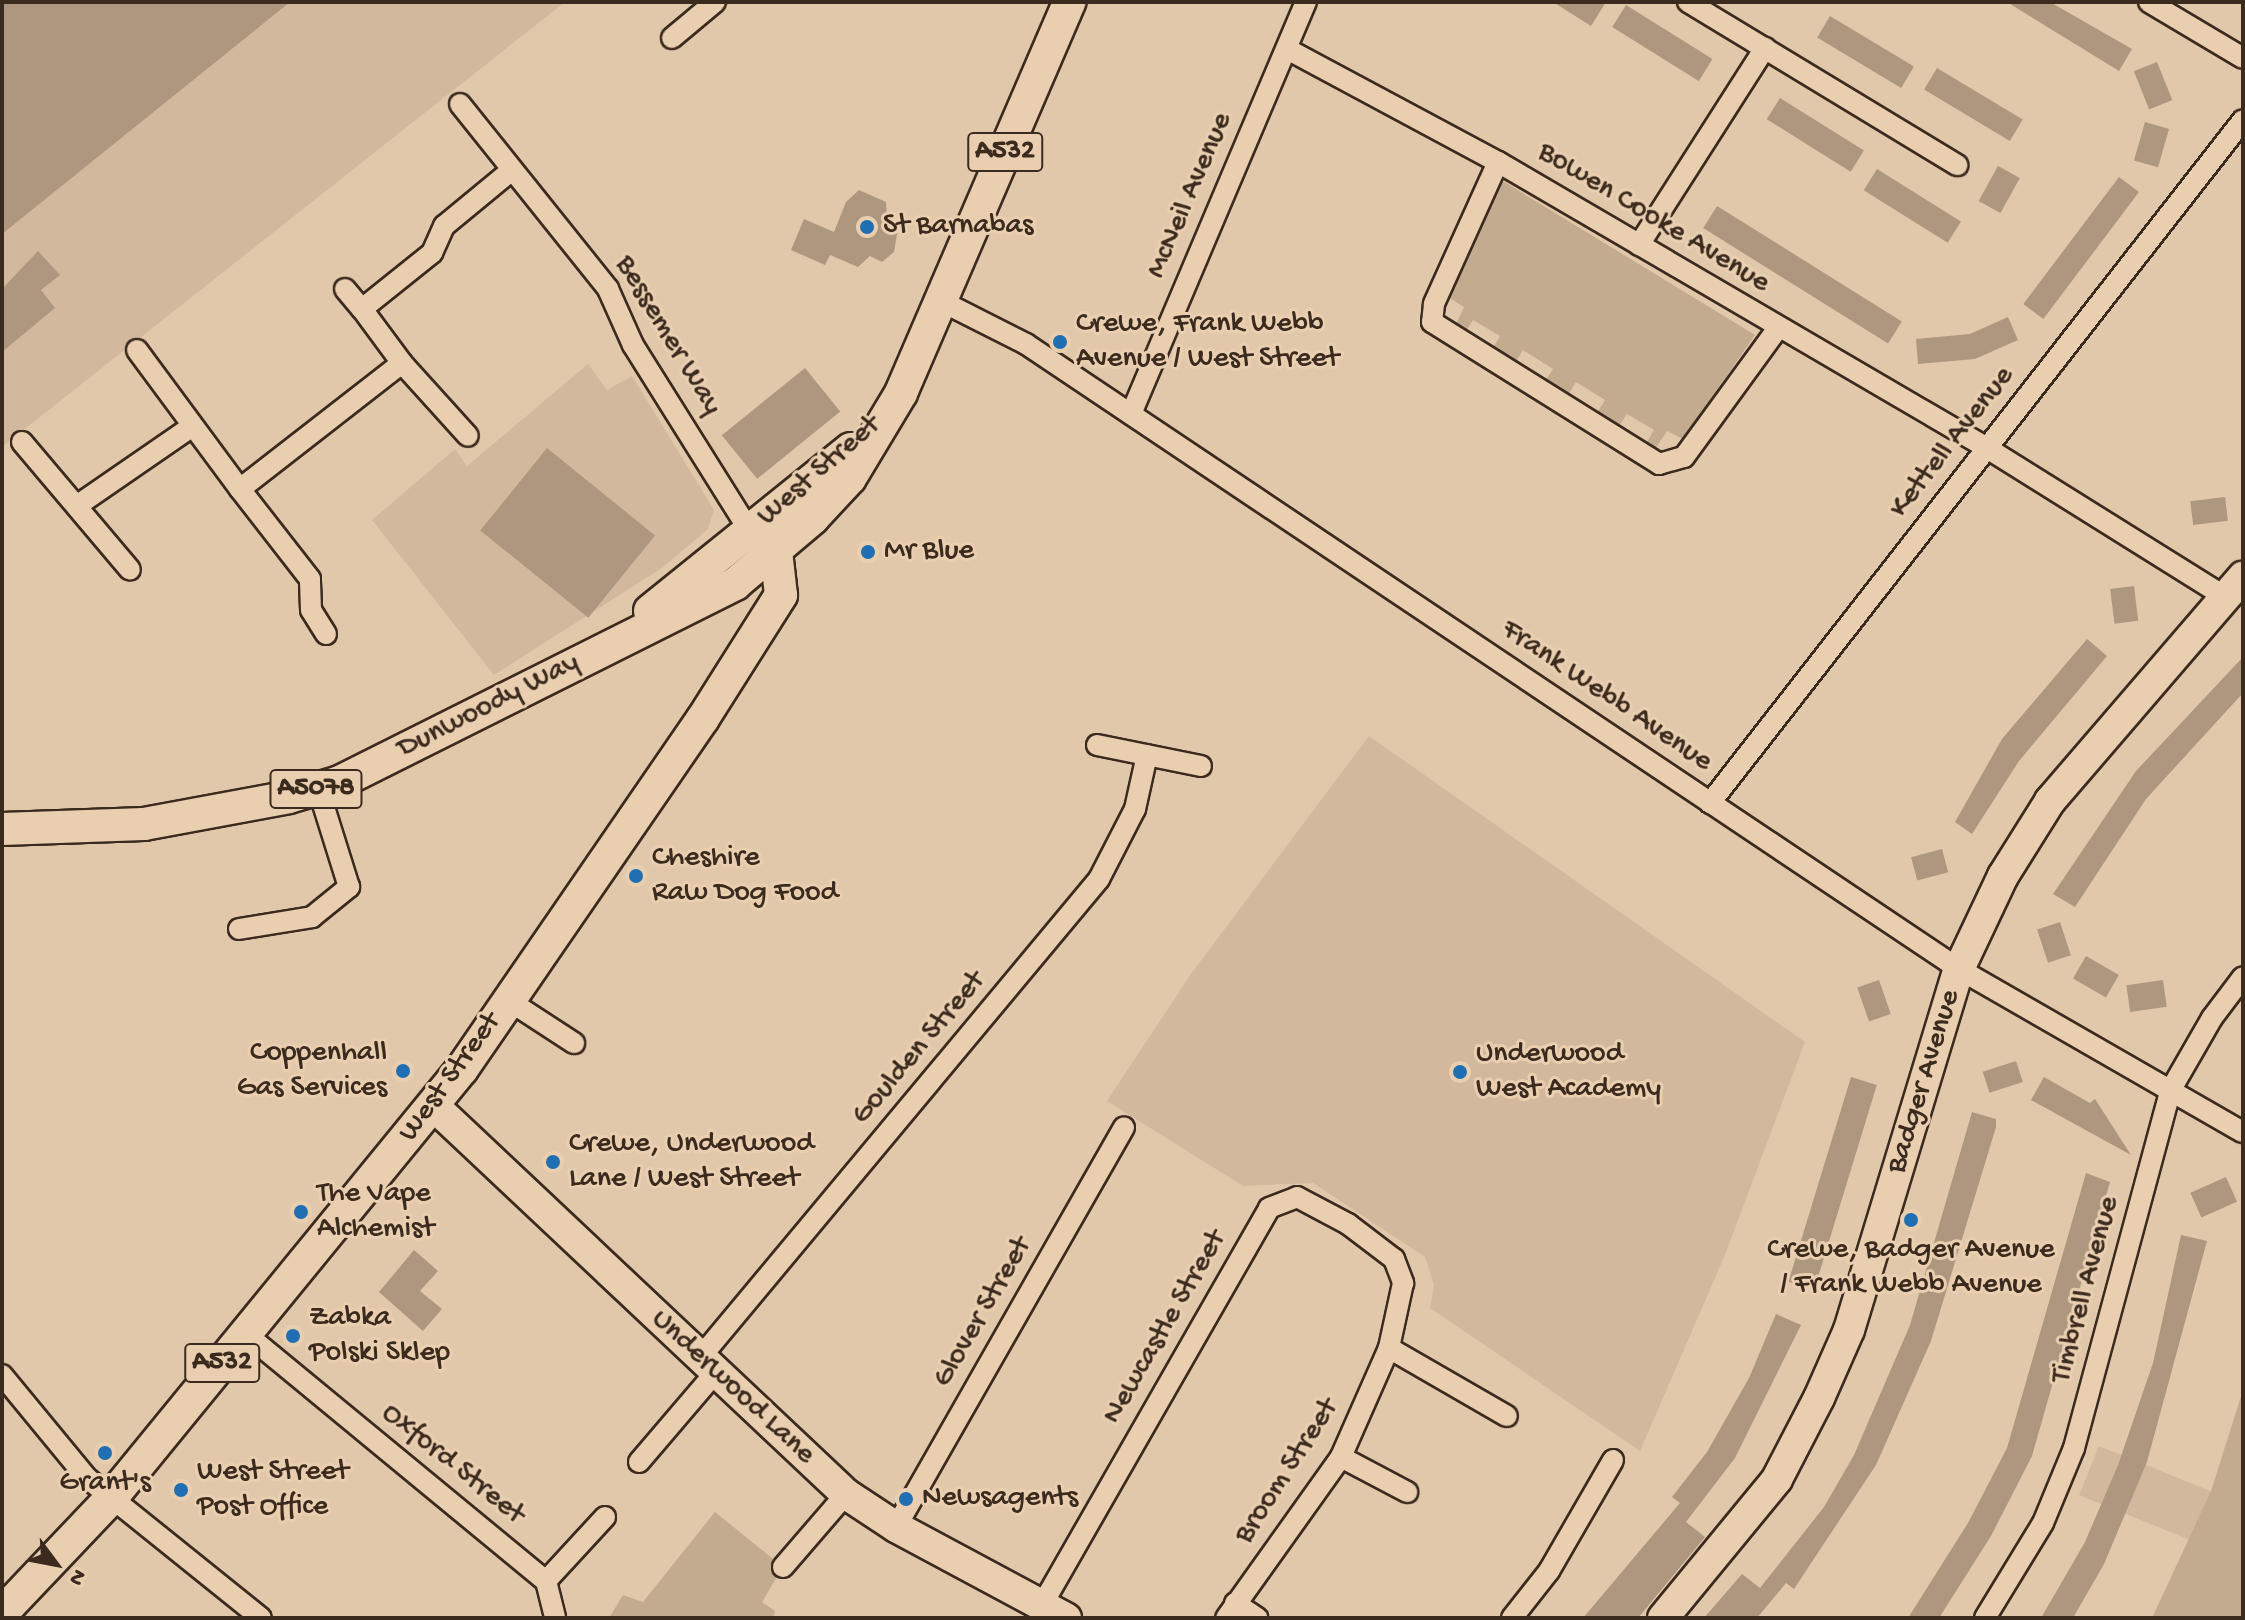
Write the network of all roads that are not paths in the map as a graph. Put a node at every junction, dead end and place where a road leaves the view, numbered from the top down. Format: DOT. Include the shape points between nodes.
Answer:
graph roads {
  1 [pos="715,2"];
  2 [pos="1069,2"];
  3 [pos="1306,2"];
  4 [pos="1688,2"];
  5 [pos="2149,2"];
  6 [pos="672,38"];
  7 [pos="1765,48"];
  8 [pos="1287,49"];
  9 [pos="2243,58"];
  10 [pos="460,104"];
  11 [pos="2243,120"];
  12 [pos="1498,162"];
  13 [pos="1957,165"];
  14 [pos="512,170"];
  15 [pos="1639,245"];
  16 [pos="345,289"];
  17 [pos="941,301"];
  18 [pos="362,309"];
  19 [pos="1778,328"];
  20 [pos="137,350"];
  21 [pos="402,363"];
  22 [pos="1131,414"];
  23 [pos="191,427"];
  24 [pos="468,436"];
  25 [pos="22,442"];
  26 [pos="1987,448"];
  27 [pos="240,489"];
  28 [pos="78,505"];
  29 [pos="764,542"];
  30 [pos="130,570"];
  31 [pos="724,572"];
  32 [pos="2234,587"];
  33 [pos="326,634"];
  34 [pos="740,661"];
  35 [pos="1097,745"];
  36 [pos="1147,755"];
  37 [pos="1201,766"];
  38 [pos="318,788"];
  39 [pos="1710,803"];
  40 [pos="2,829"];
  41 [pos="239,929"];
  42 [pos="1959,969"];
  43 [pos="2243,977"];
  44 [pos="508,1000"];
  45 [pos="574,1043"];
  46 [pos="2170,1091"];
  47 [pos="435,1107"];
  48 [pos="1124,1128"];
  49 [pos="2243,1132"];
  50 [pos="1394,1259"];
  51 [pos="246,1334"];
  52 [pos="1389,1348"];
  53 [pos="707,1366"];
  54 [pos="2,1375"];
  55 [pos="1507,1416"];
  56 [pos="1341,1457"];
  57 [pos="1613,1460"];
  58 [pos="639,1462"];
  59 [pos="1407,1492"];
  60 [pos="846,1494"];
  61 [pos="112,1497"];
  62 [pos="605,1517"];
  63 [pos="896,1527"];
  64 [pos="783,1567"];
  65 [pos="546,1581"];
  66 [pos="1054,1611"];
  67 [pos="1231,1611"];
  68 [pos="2,1616"];
  69 [pos="256,1616"];
  70 [pos="555,1618"];
  71 [pos="1257,1618"];
  72 [pos="1512,1618"];
  73 [pos="1663,1618"];
  74 [pos="1985,1618"];
  1 -- 6 [label="street"];
  2 -- 17 [label="main road, West Street / A532"];
  3 -- 8 [label="street, McNeil Avenue"];
  4 -- 7 [label="street"];
  5 -- 9 [label="street"];
  7 -- 13 [label="street"];
  7 -- 15 [label="street"];
  8 -- 12 [label="street, Bowen Cooke Avenue"];
  8 -- 22 [label="street, McNeil Avenue"];
  10 -- 14 [label="street, Bessemer Way"];
  11 -- 26 [label="street, Kettell Avenue"];
  12 -- 15 [label="street, Bowen Cooke Avenue"];
  12 -- 19 [label="street, Bowen Cooke Avenue" via="1434,304 1432,322 1659,464 1684,457"];
  14 -- 18 [label="street" via="444,226 432,253"];
  14 -- 29 [label="street, Bessemer Way" via="608,289 633,345"];
  15 -- 19 [label="street, Bowen Cooke Avenue"];
  16 -- 18 [label="street"];
  17 -- 22 [label="street, Frank Webb Avenue" via="1026,344"];
  17 -- 29 [label="main road, West Street / A532" via="850,478"];
  18 -- 21 [label="street"];
  19 -- 26 [label="street, Bowen Cooke Avenue"];
  20 -- 23 [label="street"];
  21 -- 24 [label="street"];
  21 -- 27 [label="street"];
  22 -- 39 [label="street, Frank Webb Avenue"];
  23 -- 27 [label="street"];
  23 -- 28 [label="street"];
  25 -- 28 [label="street"];
  26 -- 32 [label="street, Bowen Cooke Avenue"];
  26 -- 39 [label="street, Kettell Avenue"];
  27 -- 33 [label="street" via="310,579 311,610"];
  28 -- 30 [label="street"];
  29 -- 31 [label="main road, West Street / A532"];
  29 -- 34 [label="main road, West Street / A532" via="781,595"];
  31 -- 34 [label="main road, West Street / A532" via="745,619"];
  31 -- 38 [label="main road, Dunwoody Way / A5078" via="601,651"];
  32 -- 42 [label="street, Badger Avenue" via="2050,801 2003,876"];
  34 -- 44 [label="main road, West Street / A532"];
  35 -- 36 [label="street"];
  36 -- 37 [label="street"];
  36 -- 53 [label="street, Goulden Street" via="1135,809 1099,879"];
  38 -- 40 [label="main road, Dunwoody Way / A5078" via="144,824"];
  38 -- 41 [label="street" via="349,887 312,917"];
  39 -- 42 [label="street, Frank Webb Avenue"];
  42 -- 46 [label="street, Frank Webb Avenue"];
  42 -- 73 [label="street, Badger Avenue" via="1849,1330 1819,1398 1777,1479"];
  43 -- 46 [label="street, Timbrell Avenue"];
  44 -- 45 [label="street"];
  44 -- 47 [label="main road, West Street / A532"];
  46 -- 49 [label="street, Frank Webb Avenue"];
  46 -- 74 [label="street, Timbrell Avenue" via="2074,1448 2043,1523"];
  47 -- 51 [label="main road, West Street / A532"];
  47 -- 53 [label="street, Underwood Lane"];
  48 -- 63 [label="street, Glover Street"];
  50 -- 52 [label="street, Broom Street" via="1403,1283"];
  50 -- 66 [label="street, Newcastle Street" via="1348,1224 1297,1197 1269,1208"];
  51 -- 61 [label="main road, West Street / A532"];
  51 -- 65 [label="street, Oxford Street"];
  52 -- 55 [label="street"];
  52 -- 56 [label="street, Broom Street"];
  53 -- 58 [label="street, Goulden Street"];
  53 -- 60 [label="street, Underwood Lane"];
  54 -- 61 [label="street" via="87,1478"];
  56 -- 59 [label="street"];
  56 -- 67 [label="street, Broom Street"];
  57 -- 72 [label="street" via="1549,1571"];
  60 -- 63 [label="street, Underwood Lane"];
  60 -- 64 [label="street"];
  61 -- 68 [label="main road, West Street / A532"];
  61 -- 69 [label="street"];
  62 -- 65 [label="street"];
  63 -- 66 [label="street, Underwood Lane"];
  65 -- 70 [label="street"];
  67 -- 71 [label="street"];
}
